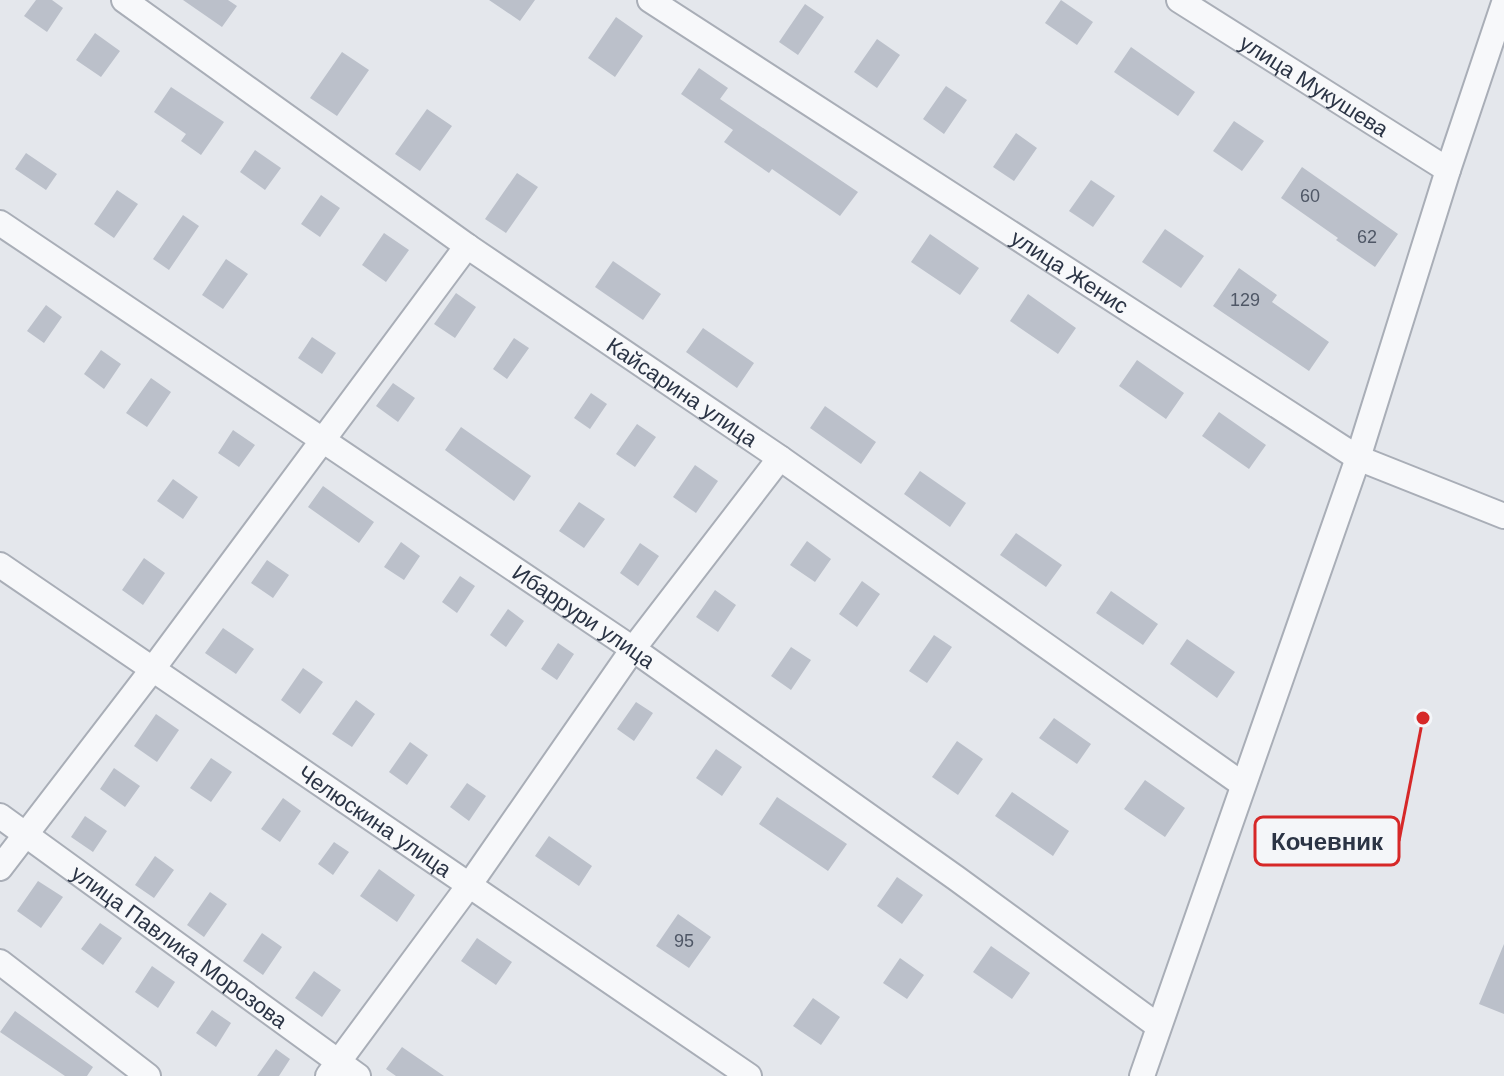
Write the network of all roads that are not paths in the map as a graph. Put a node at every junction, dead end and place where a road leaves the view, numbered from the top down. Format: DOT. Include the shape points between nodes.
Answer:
graph roads {
  1 [pos="124,0"];
  2 [pos="650,0"];
  3 [pos="1179,0"];
  4 [pos="1504,3"];
  5 [pos="1448,170"];
  6 [pos="0,223"];
  7 [pos="467,246"];
  8 [pos="323,441"];
  9 [pos="780,458"];
  10 [pos="1358,458"];
  11 [pos="1504,516"];
  12 [pos="0,565"];
  13 [pos="633,649"];
  14 [pos="152,670"];
  15 [pos="1242,784"];
  16 [pos="0,816"];
  17 [pos="24,834"];
  18 [pos="0,868"];
  19 [pos="470,884"];
  20 [pos="0,962"];
  21 [pos="1158,1026"];
  22 [pos="342,1072"];
  23 [pos="148,1076"];
  24 [pos="749,1076"];
  25 [pos="1142,1076"];
  1 -- 7 [label="street, Кайсарина улица"];
  2 -- 10 [label="street, улица Женис"];
  3 -- 5 [label="street, улица Мукушева"];
  4 -- 5 [label="street"];
  5 -- 10 [label="street"];
  6 -- 8 [label="street, Ибаррури улица"];
  7 -- 8 [label="street"];
  7 -- 9 [label="street, Кайсарина улица"];
  8 -- 13 [label="street, Ибаррури улица"];
  8 -- 14 [label="street"];
  9 -- 13 [label="street"];
  9 -- 15 [label="street, Кайсарина улица"];
  10 -- 11 [label="street, улица Женис"];
  10 -- 15 [label="street"];
  12 -- 14 [label="street, Челюскина улица"];
  13 -- 19 [label="street"];
  13 -- 21 [label="street, Ибаррури улица"];
  14 -- 17 [label="street"];
  14 -- 19 [label="street, Челюскина улица"];
  15 -- 21 [label="street"];
  16 -- 17 [label="street, улица Павлика Морозова"];
  17 -- 18 [label="street"];
  17 -- 22 [label="street, улица Павлика Морозова"];
  19 -- 22 [label="street"];
  19 -- 24 [label="street, Челюскина улица"];
  20 -- 23 [label="street"];
  21 -- 25 [label="street"];
}
